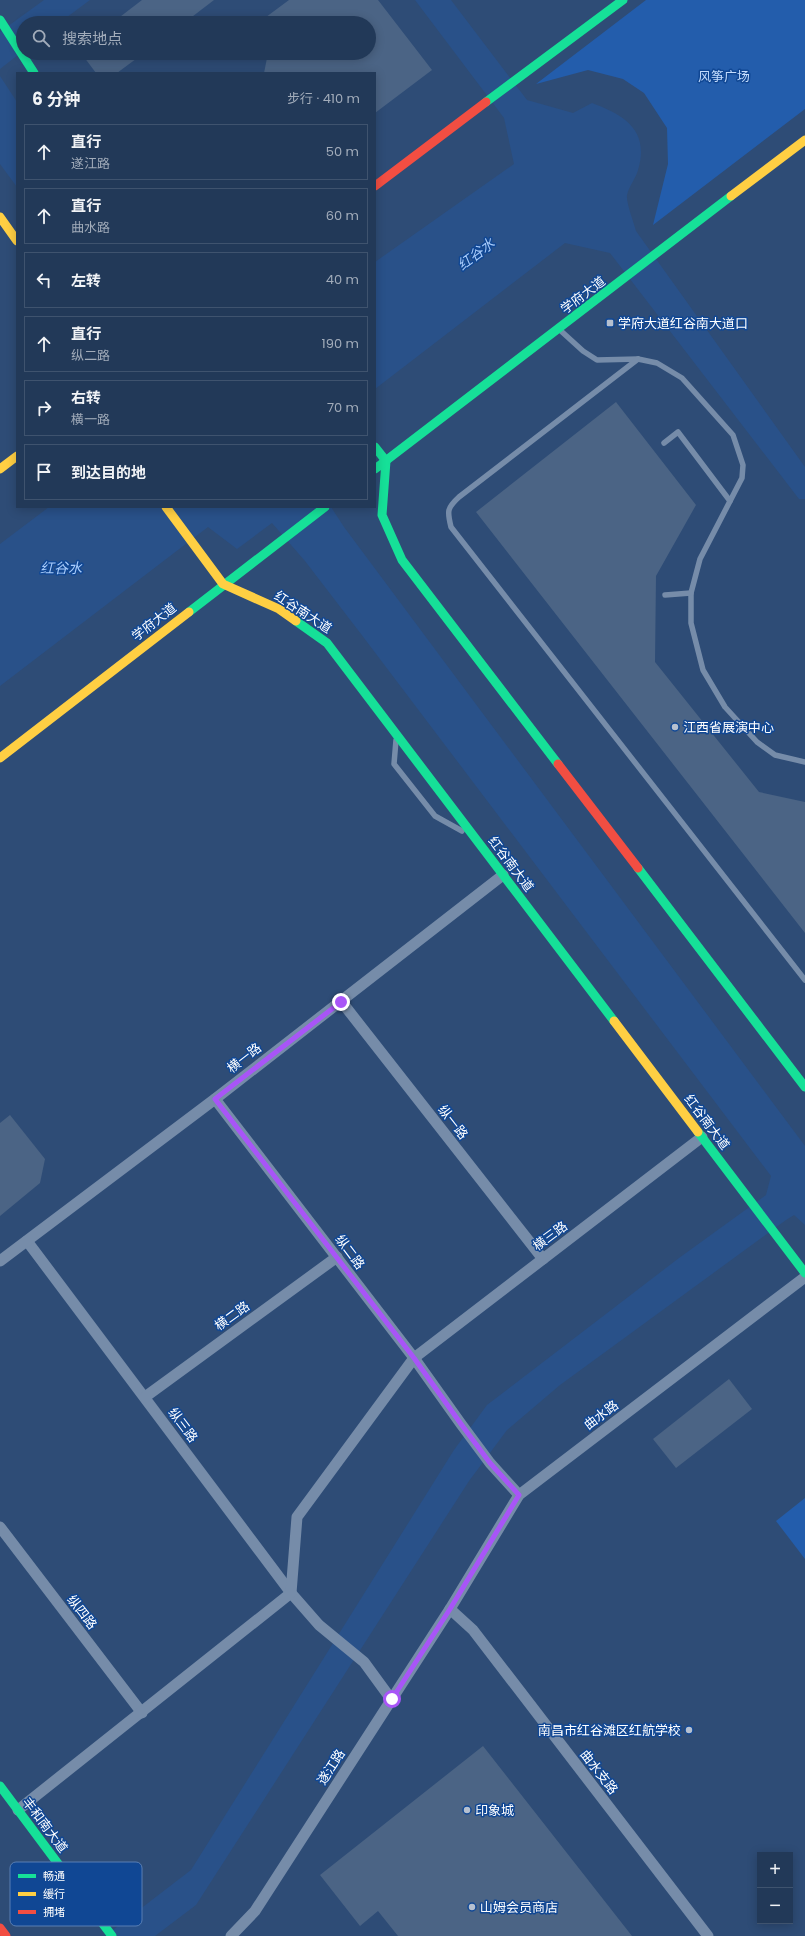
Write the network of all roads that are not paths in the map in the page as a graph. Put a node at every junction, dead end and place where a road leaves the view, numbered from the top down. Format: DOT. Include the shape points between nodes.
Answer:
graph roads {
  1 [pos="623,0"];
  2 [pos="1,21"];
  3 [pos="16,46"];
  4 [pos="24,60"];
  5 [pos="33,72"];
  6 [pos="805,140"];
  7 [pos="376,185"];
  8 [pos="0,217"];
  9 [pos="16,240"];
  10 [pos="560,329"];
  11 [pos="638,359"];
  12 [pos="664,443"];
  13 [pos="376,448"];
  14 [pos="16,457"];
  15 [pos="386,461"];
  16 [pos="376,468"];
  17 [pos="0,469"];
  18 [pos="730,502"];
  19 [pos="167,508"];
  20 [pos="324,508"];
  21 [pos="223,584"];
  22 [pos="691,593"];
  23 [pos="665,595"];
  24 [pos="396,734"];
  25 [pos="0,758"];
  26 [pos="805,762"];
  27 [pos="474,837"];
  28 [pos="504,875"];
  29 [pos="805,980"];
  30 [pos="341,1002"];
  31 [pos="804,1083"];
  32 [pos="215,1099"];
  33 [pos="702,1137"];
  34 [pos="27,1240"];
  35 [pos="336,1257"];
  36 [pos="543,1259"];
  37 [pos="0,1261"];
  38 [pos="805,1273"];
  39 [pos="805,1277"];
  40 [pos="414,1358"];
  41 [pos="144,1397"];
  42 [pos="519,1495"];
  43 [pos="0,1527"];
  44 [pos="291,1593"];
  45 [pos="450,1609"];
  46 [pos="392,1699"];
  47 [pos="142,1713"];
  48 [pos="0,1786"];
  49 [pos="18,1810"];
  50 [pos="57,1862"];
  51 [pos="104,1926"];
  52 [pos="0,1928"];
  53 [pos="6,1936"];
  54 [pos="112,1936"];
  55 [pos="231,1936"];
  56 [pos="708,1936"];
  1 -- 7 [label="main road"];
  2 -- 3 [label="main road"];
  4 -- 5 [label="main road"];
  6 -- 10 [label="main road, 学府大道"];
  8 -- 9 [label="main road"];
  10 -- 11 [label="lane" via="597,360"];
  10 -- 15 [label="main road, 学府大道"];
  11 -- 18 [label="lane" via="657,363 682,378 733,435 743,465 742,478"];
  11 -- 29 [label="lane" via="459,497 451,505 448,514 451,527"];
  12 -- 18 [label="lane" via="678,432"];
  13 -- 15 [label="main road"];
  14 -- 17 [label="main road"];
  15 -- 16 [label="main road, 学府大道"];
  15 -- 31 [label="main road" via="382,515 402,560"];
  18 -- 22 [label="lane" via="700,559"];
  19 -- 21 [label="main road"];
  20 -- 21 [label="main road, 学府大道"];
  21 -- 24 [label="main road, 红谷南大道" via="279,608 327,643"];
  21 -- 25 [label="main road, 学府大道"];
  22 -- 23 [label="lane"];
  22 -- 26 [label="lane" via="691,623 703,670 725,707 757,742 775,755"];
  24 -- 27 [label="main road, 红谷南大道"];
  24 -- 27 [label="lane" via="394,764 435,816"];
  27 -- 28 [label="main road, 红谷南大道"];
  28 -- 30 [label="street, 横一路"];
  28 -- 33 [label="main road, 红谷南大道"];
  30 -- 32 [label="street, 横一路"];
  30 -- 36 [label="street, 纵一路"];
  32 -- 34 [label="street, 横一路"];
  32 -- 35 [label="street, 纵二路"];
  33 -- 36 [label="street, 横三路"];
  33 -- 38 [label="main road, 红谷南大道"];
  34 -- 37 [label="street, 横一路"];
  34 -- 41 [label="street, 纵三路"];
  35 -- 40 [label="street, 纵二路"];
  35 -- 41 [label="street, 横二路"];
  36 -- 40 [label="street, 横三路"];
  39 -- 42 [label="street, 曲水路"];
  40 -- 42 [label="street, 纵二路" via="490,1463"];
  40 -- 44 [label="street, 横三路" via="297,1517"];
  41 -- 44 [label="street, 纵三路"];
  42 -- 45 [label="street, 曲水路"];
  43 -- 47 [label="street, 纵四路"];
  44 -- 46 [label="street, 纵三路" via="319,1625 364,1662"];
  44 -- 47 [label="street"];
  45 -- 46 [label="street, 遂江路"];
  45 -- 56 [label="street, 曲水支路" via="473,1630"];
  46 -- 55 [label="street, 遂江路" via="255,1911"];
  47 -- 49 [label="street"];
  48 -- 49 [label="main road, 丰和南大道"];
  49 -- 50 [label="main road, 丰和南大道"];
  51 -- 54 [label="main road, 丰和南大道"];
  52 -- 53 [label="main road"];
}
